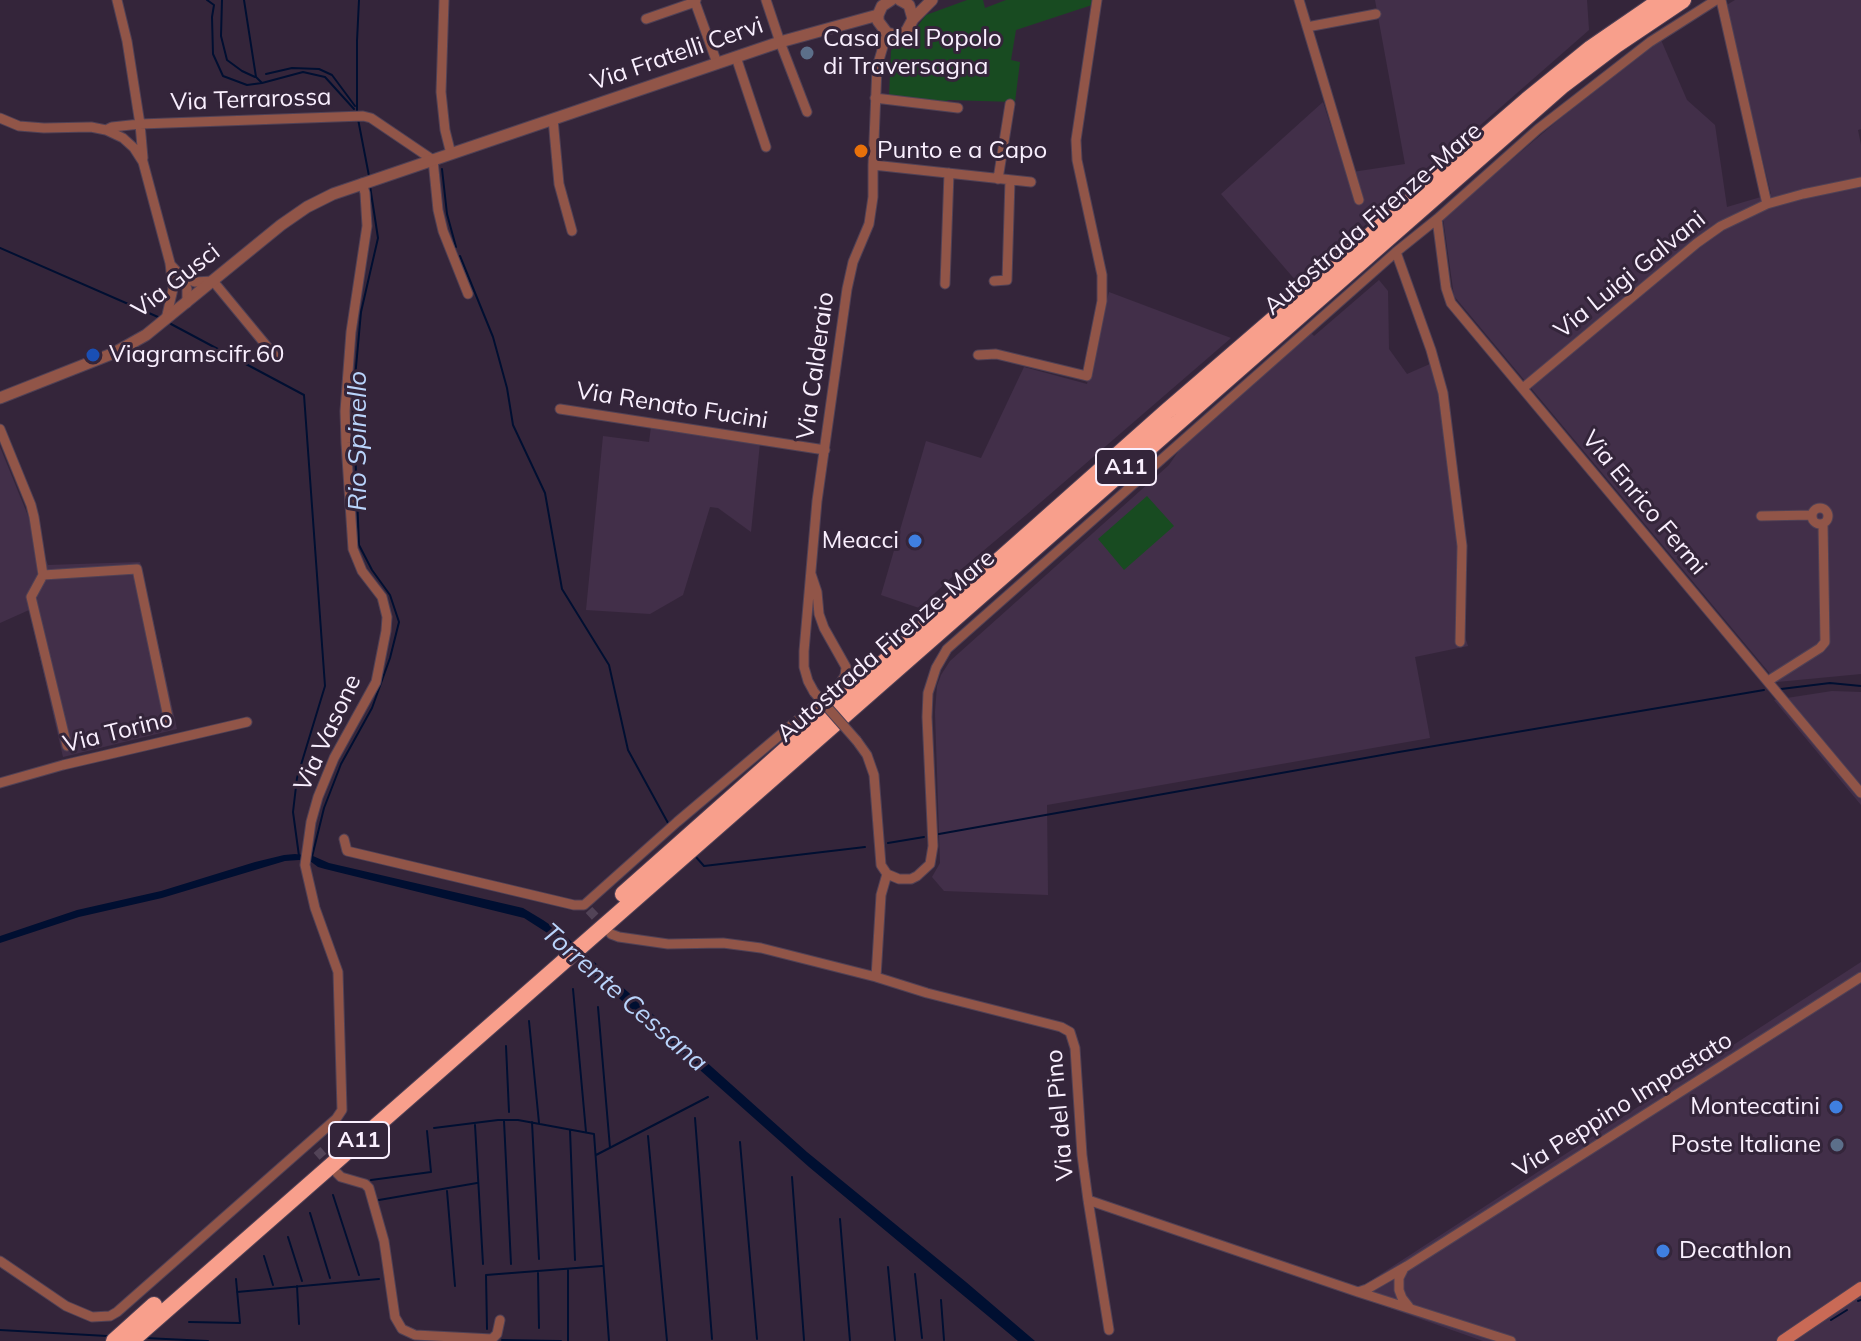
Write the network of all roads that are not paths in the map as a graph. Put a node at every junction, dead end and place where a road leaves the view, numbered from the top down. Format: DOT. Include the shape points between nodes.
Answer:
graph roads {
  1 [pos="117,0"];
  2 [pos="444,0"];
  3 [pos="766,0"];
  4 [pos="890,0"];
  5 [pos="901,0"];
  6 [pos="1097,0"];
  7 [pos="1299,0"];
  8 [pos="1661,0"];
  9 [pos="1683,0"];
  10 [pos="1718,0"];
  11 [pos="695,1"];
  12 [pos="931,1"];
  13 [pos="913,14"];
  14 [pos="1376,14"];
  15 [pos="646,19"];
  16 [pos="885,27"];
  17 [pos="1307,27"];
  18 [pos="780,42"];
  19 [pos="736,57"];
  20 [pos="717,63"];
  21 [pos="875,98"];
  22 [pos="1010,104"];
  23 [pos="958,108"];
  24 [pos="807,112"];
  25 [pos="0,118"];
  26 [pos="553,119"];
  27 [pos="140,124"];
  28 [pos="106,130"];
  29 [pos="766,147"];
  30 [pos="451,154"];
  31 [pos="433,160"];
  32 [pos="143,162"];
  33 [pos="873,165"];
  34 [pos="949,173"];
  35 [pos="998,179"];
  36 [pos="1010,180"];
  37 [pos="366,182"];
  38 [pos="1031,182"];
  39 [pos="1861,182"];
  40 [pos="1359,200"];
  41 [pos="1767,204"];
  42 [pos="1437,219"];
  43 [pos="572,231"];
  44 [pos="1396,252"];
  45 [pos="170,263"];
  46 [pos="183,278"];
  47 [pos="213,281"];
  48 [pos="994,281"];
  49 [pos="945,284"];
  50 [pos="173,289"];
  51 [pos="468,294"];
  52 [pos="187,303"];
  53 [pos="166,319"];
  54 [pos="978,355"];
  55 [pos="275,356"];
  56 [pos="1523,388"];
  57 [pos="0,398"];
  58 [pos="560,409"];
  59 [pos="0,429"];
  60 [pos="825,450"];
  61 [pos="1761,516"];
  62 [pos="811,574"];
  63 [pos="43,575"];
  64 [pos="1460,642"];
  65 [pos="1768,681"];
  66 [pos="169,722"];
  67 [pos="247,722"];
  68 [pos="67,746"];
  69 [pos="0,783"];
  70 [pos="1861,793"];
  71 [pos="344,839"];
  72 [pos="887,874"];
  73 [pos="611,934"];
  74 [pos="569,949"];
  75 [pos="876,977"];
  76 [pos="1861,977"];
  77 [pos="309,1141"];
  78 [pos="317,1150"];
  79 [pos="337,1173"];
  80 [pos="1088,1200"];
  81 [pos="0,1261"];
  82 [pos="1407,1266"];
  83 [pos="1399,1278"];
  84 [pos="1379,1282"];
  85 [pos="1861,1288"];
  86 [pos="1358,1292"];
  87 [pos="1381,1299"];
  88 [pos="1412,1309"];
  89 [pos="148,1318"];
  90 [pos="500,1320"];
  91 [pos="1109,1330"];
  92 [pos="114,1341"];
  93 [pos="131,1341"];
  94 [pos="1511,1341"];
  95 [pos="1783,1341"];
  1 -- 27 [label="street, Via Terrarossa"];
  2 -- 30 [label="street" via="441,109"];
  3 -- 18 [label="street"];
  4 -- 16 [label="street" via="882,6"];
  5 -- 13 [label="street"];
  6 -- 54 [label="street" via="1076,140 1102,275 1087,376 996,354"];
  7 -- 17 [label="street"];
  8 -- 74 [label="highway, Autostrada Firenze-Mare / A11" via="1527,100 1179,400"];
  9 -- 74 [label="highway, Autostrada Firenze-Mare / A11" via="1563,85"];
  10 -- 41 [label="street"];
  10 -- 42 [label="street" via="1650,42 1538,129"];
  11 -- 15 [label="street"];
  11 -- 20 [label="street"];
  12 -- 13 [label="street"];
  13 -- 16 [label="street" via="906,32"];
  14 -- 17 [label="street"];
  16 -- 18 [label="street, Via Fratelli Cervi" via="863,20"];
  16 -- 21 [label="street, Via Calderaio"];
  17 -- 40 [label="street"];
  18 -- 19 [label="street, Via Fratelli Cervi"];
  18 -- 24 [label="street"];
  19 -- 20 [label="street, Via Fratelli Cervi"];
  19 -- 29 [label="street"];
  20 -- 26 [label="street, Via Fratelli Cervi"];
  21 -- 23 [label="street"];
  21 -- 33 [label="street, Via Calderaio"];
  22 -- 35 [label="street"];
  25 -- 28 [label="street, Via Terrarossa" via="19,126"];
  26 -- 30 [label="street, Via Fratelli Cervi"];
  26 -- 43 [label="street" via="559,184"];
  27 -- 28 [label="street, Via Terrarossa"];
  27 -- 31 [label="street, Via Terrarossa" via="358,116 377,121"];
  27 -- 32 [label="street, Via Terrarossa"];
  28 -- 32 [label="street" via="123,138"];
  30 -- 31 [label="street, Via Fratelli Cervi"];
  31 -- 37 [label="street, Via Fratelli Cervi"];
  31 -- 51 [label="street" via="443,231"];
  32 -- 45 [label="street, Via Terrarossa"];
  33 -- 34 [label="street"];
  33 -- 60 [label="street, Via Calderaio" via="869,224 847,289"];
  34 -- 35 [label="street"];
  34 -- 49 [label="street"];
  35 -- 36 [label="street"];
  36 -- 38 [label="street"];
  36 -- 48 [label="street" via="1007,280"];
  37 -- 47 [label="street, Via Gusci" via="298,213"];
  37 -- 77 [label="street, Via Vasone" via="367,226 350,343 346,443 353,549 382,597 387,617 376,682 334,758 311,822 305,865 338,972 343,1107"];
  39 -- 41 [label="street, Via Luigi Galvani"];
  41 -- 56 [label="street, Via Luigi Galvani" via="1697,243"];
  42 -- 44 [label="street"];
  42 -- 56 [label="street, Via Enrico Fermi" via="1451,303"];
  44 -- 64 [label="street" via="1443,393 1462,546"];
  44 -- 72 [label="street" via="947,649 931,680 927,705 931,858 911,879"];
  45 -- 46 [label="street"];
  45 -- 50 [label="street, Via Terrarossa"];
  46 -- 47 [label="street"];
  46 -- 52 [label="street"];
  47 -- 52 [label="street, Via Gusci"];
  47 -- 55 [label="street"];
  50 -- 52 [label="street"];
  50 -- 53 [label="street, Via Terrarossa"];
  52 -- 53 [label="street, Via Gusci"];
  53 -- 57 [label="street, Via Gusci" via="114,353"];
  56 -- 65 [label="street, Via Enrico Fermi"];
  58 -- 60 [label="street, Via Renato Fucini"];
  59 -- 63 [label="street" via="31,505"];
  60 -- 62 [label="street, Via Calderaio"];
  61 -- 65 [label="street" via="1812,515 1815,523 1823,524 1825,642"];
  62 -- 71 [label="street" via="824,628 846,667 838,686 586,907 347,851"];
  62 -- 72 [label="street, Via Calderaio, bridge" via="804,667 814,692 867,755 874,775 880,860"];
  63 -- 66 [label="street" via="137,569"];
  63 -- 68 [label="street" via="31,597"];
  65 -- 70 [label="street, Via Enrico Fermi"];
  67 -- 69 [label="street, Via Torino"];
  72 -- 75 [label="street" via="881,892"];
  73 -- 75 [label="street" via="668,944 761,948"];
  74 -- 89 [label="highway, Autostrada Firenze-Mare / A11"];
  75 -- 80 [label="street, Via del Pino" via="1070,1032"];
  76 -- 82 [label="street, Via Peppino Impastato"];
  77 -- 78 [label="street"];
  77 -- 81 [label="street, Via Vasone" via="110,1316 92,1317 66,1306"];
  79 -- 90 [label="street" via="369,1188 384,1241 395,1317 402,1329 415,1335 492,1339"];
  80 -- 86 [label="street, Via del Pino"];
  80 -- 91 [label="street"];
  82 -- 83 [label="street"];
  82 -- 84 [label="street, Via Peppino Impastato"];
  83 -- 87 [label="street"];
  83 -- 88 [label="street" via="1400,1294"];
  84 -- 86 [label="street, Via Peppino Impastato"];
  84 -- 87 [label="street"];
  85 -- 95 [label="main road"];
  86 -- 87 [label="street, Via del Pino"];
  87 -- 88 [label="street, Via del Pino"];
  88 -- 94 [label="street, Via del Pino"];
  89 -- 92 [label="highway, Autostrada Firenze-Mare / A11"];
  89 -- 93 [label="highway, Autostrada Firenze-Mare / A11"];
}
